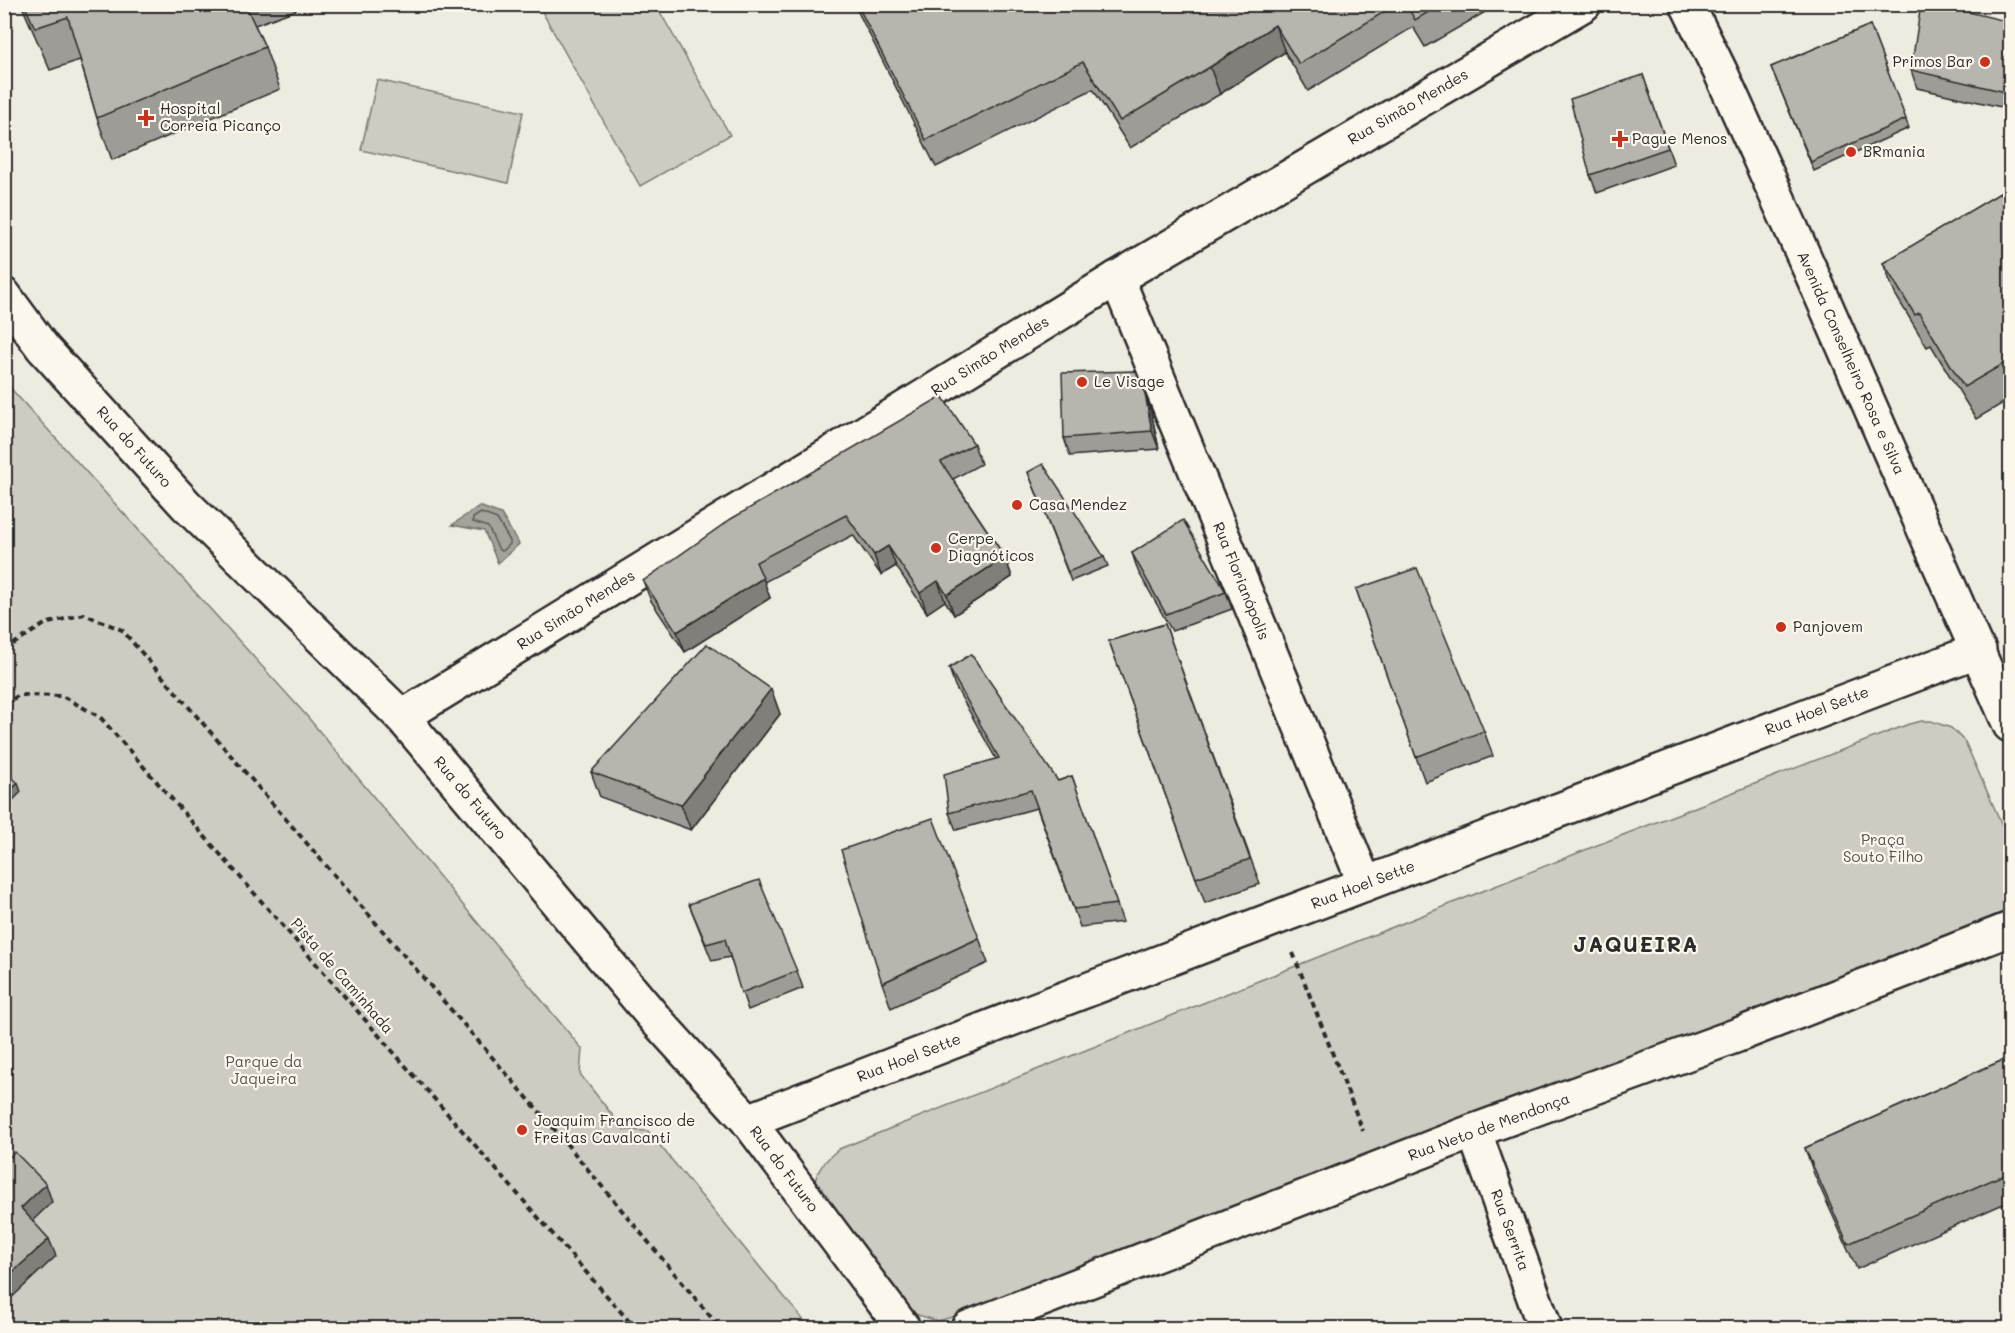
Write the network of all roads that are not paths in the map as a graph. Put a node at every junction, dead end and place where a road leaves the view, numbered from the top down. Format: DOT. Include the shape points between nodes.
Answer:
graph roads {
  1 [pos="1584,4"];
  2 [pos="1687,4"];
  3 [pos="1117,278"];
  4 [pos="4,296"];
  5 [pos="1979,650"];
  6 [pos="402,717"];
  7 [pos="2010,725"];
  8 [pos="1365,884"];
  9 [pos="2010,929"];
  10 [pos="748,1121"];
  11 [pos="1474,1131"];
  12 [pos="903,1329"];
  13 [pos="968,1329"];
  14 [pos="1545,1329"];
  1 -- 3 [label="street, Rua Simão Mendes"];
  2 -- 5 [label="street, Avenida Conselheiro Rosa e Silva"];
  3 -- 6 [label="street, Rua Simão Mendes"];
  3 -- 8 [label="street, Rua Florianópolis"];
  4 -- 6 [label="street, Rua do Futuro" via="43,348 186,505"];
  5 -- 7 [label="street, Avenida Conselheiro Rosa e Silva"];
  5 -- 8 [label="street, Rua Hoel Sette"];
  6 -- 10 [label="street, Rua do Futuro" via="656,1020"];
  8 -- 10 [label="street, Rua Hoel Sette"];
  9 -- 11 [label="street, Rua Neto de Mendonça" via="1738,1035"];
  10 -- 12 [label="street, Rua do Futuro"];
  11 -- 13 [label="street, Rua Neto de Mendonça"];
  11 -- 14 [label="street, Rua Serrita"];
}
